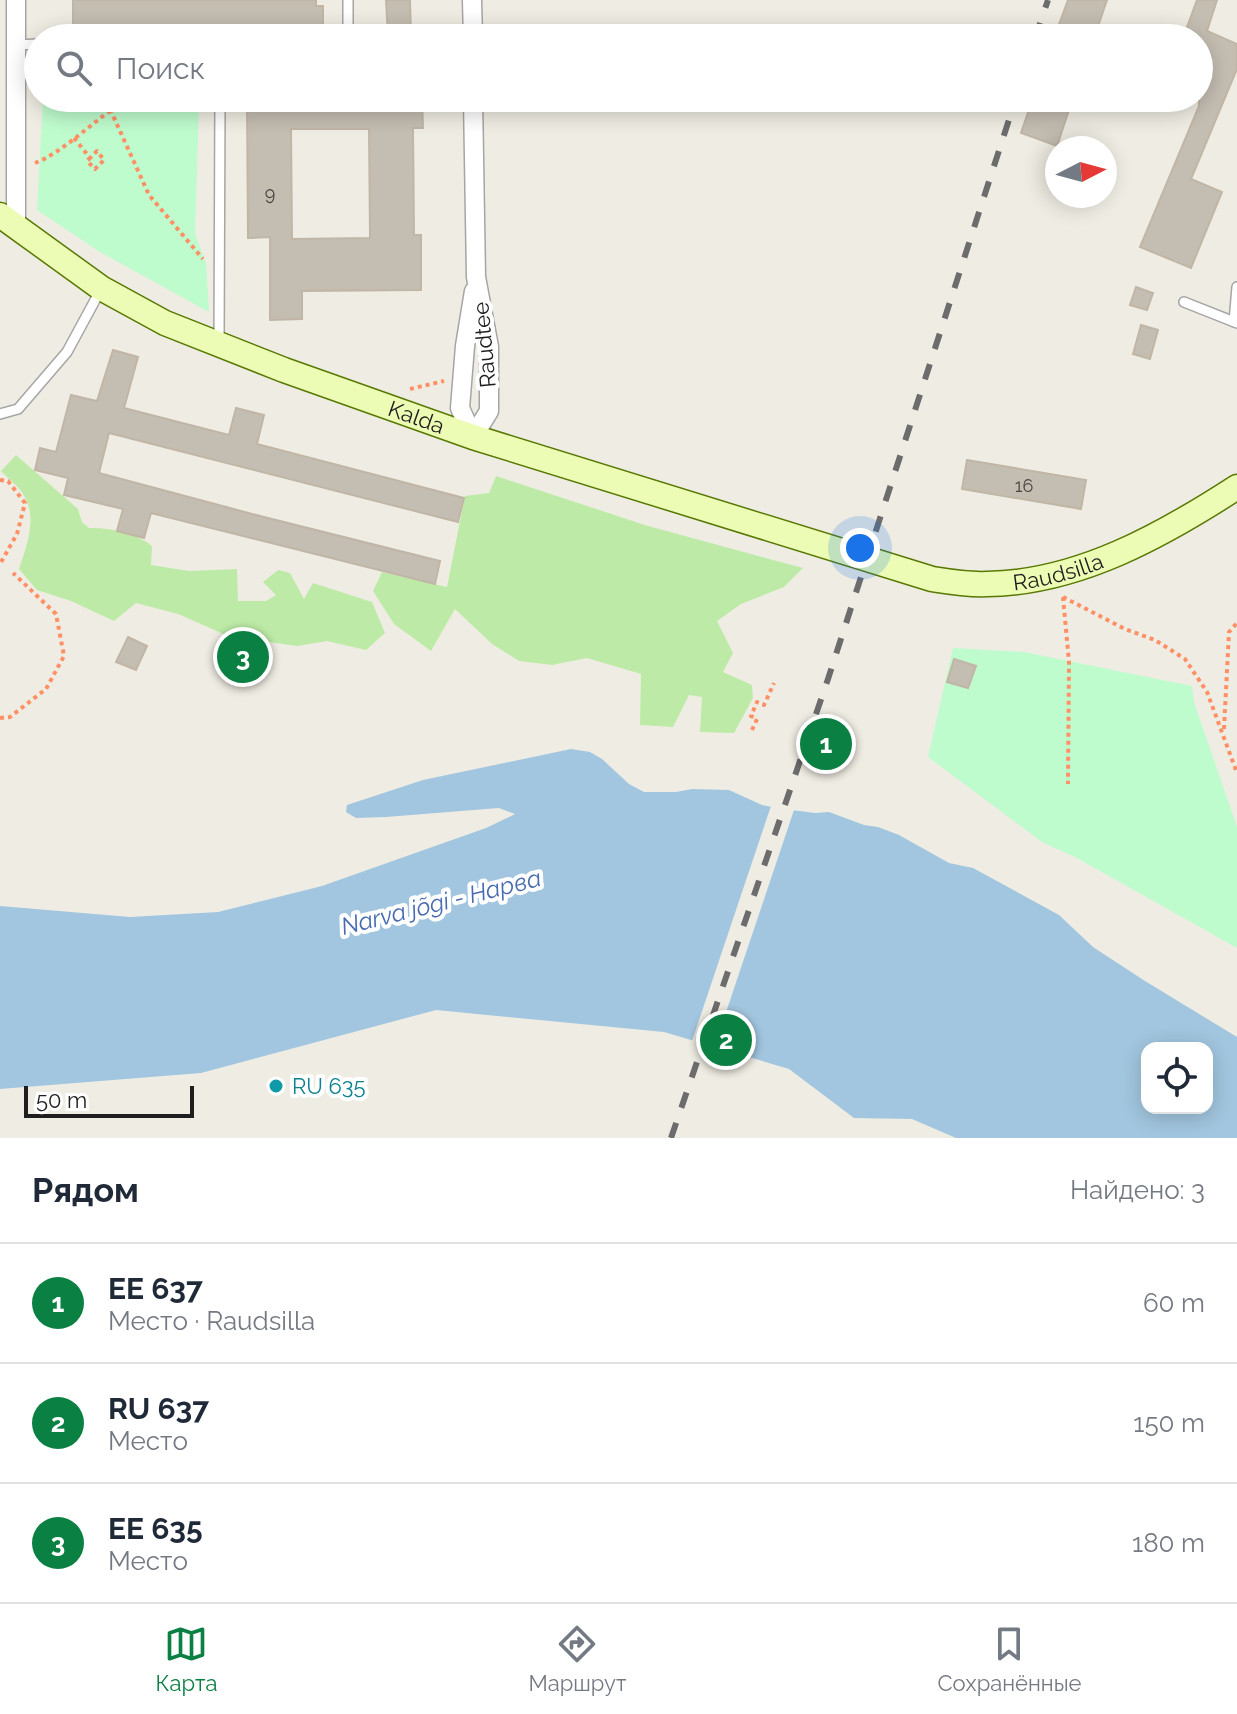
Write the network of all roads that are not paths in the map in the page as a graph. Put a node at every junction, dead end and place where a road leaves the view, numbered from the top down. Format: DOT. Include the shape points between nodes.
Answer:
graph roads {
  1 [pos="16,0"];
  2 [pos="348,0"];
  3 [pos="472,0"];
  4 [pos="348,24"];
  5 [pos="473,24"];
  6 [pos="16,45"];
  7 [pos="24,45"];
  8 [pos="220,112"];
  9 [pos="473,112"];
  10 [pos="8,221"];
  11 [pos="476,277"];
  12 [pos="1237,287"];
  13 [pos="101,288"];
  14 [pos="1184,302"];
  15 [pos="1236,323"];
  16 [pos="219,344"];
  17 [pos="0,414"];
  18 [pos="473,437"];
  19 [pos="1237,487"];
  20 [pos="862,558"];
  1 -- 6 [label="street"];
  2 -- 4 [label="lane"];
  3 -- 5 [label="street"];
  6 -- 7 [label="lane"];
  6 -- 10 [label="street" via="16,168"];
  8 -- 16 [label="lane"];
  9 -- 11 [label="street, Raudtee"];
  10 -- 13 [label="street, Kalda"];
  11 -- 18 [label="street, Raudtee" via="460,408"];
  11 -- 18 [label="street, Raudtee" via="489,347 489,411"];
  12 -- 15 [label="lane"];
  13 -- 16 [label="street, Kalda" via="165,323"];
  13 -- 17 [label="lane" via="67,352 18,409"];
  14 -- 15 [label="lane"];
  16 -- 18 [label="street, Kalda"];
  18 -- 20 [label="street, Kalda"];
  19 -- 20 [label="street, Raudsilla" via="1188,518 1105,558 1025,581 960,584"];
}
